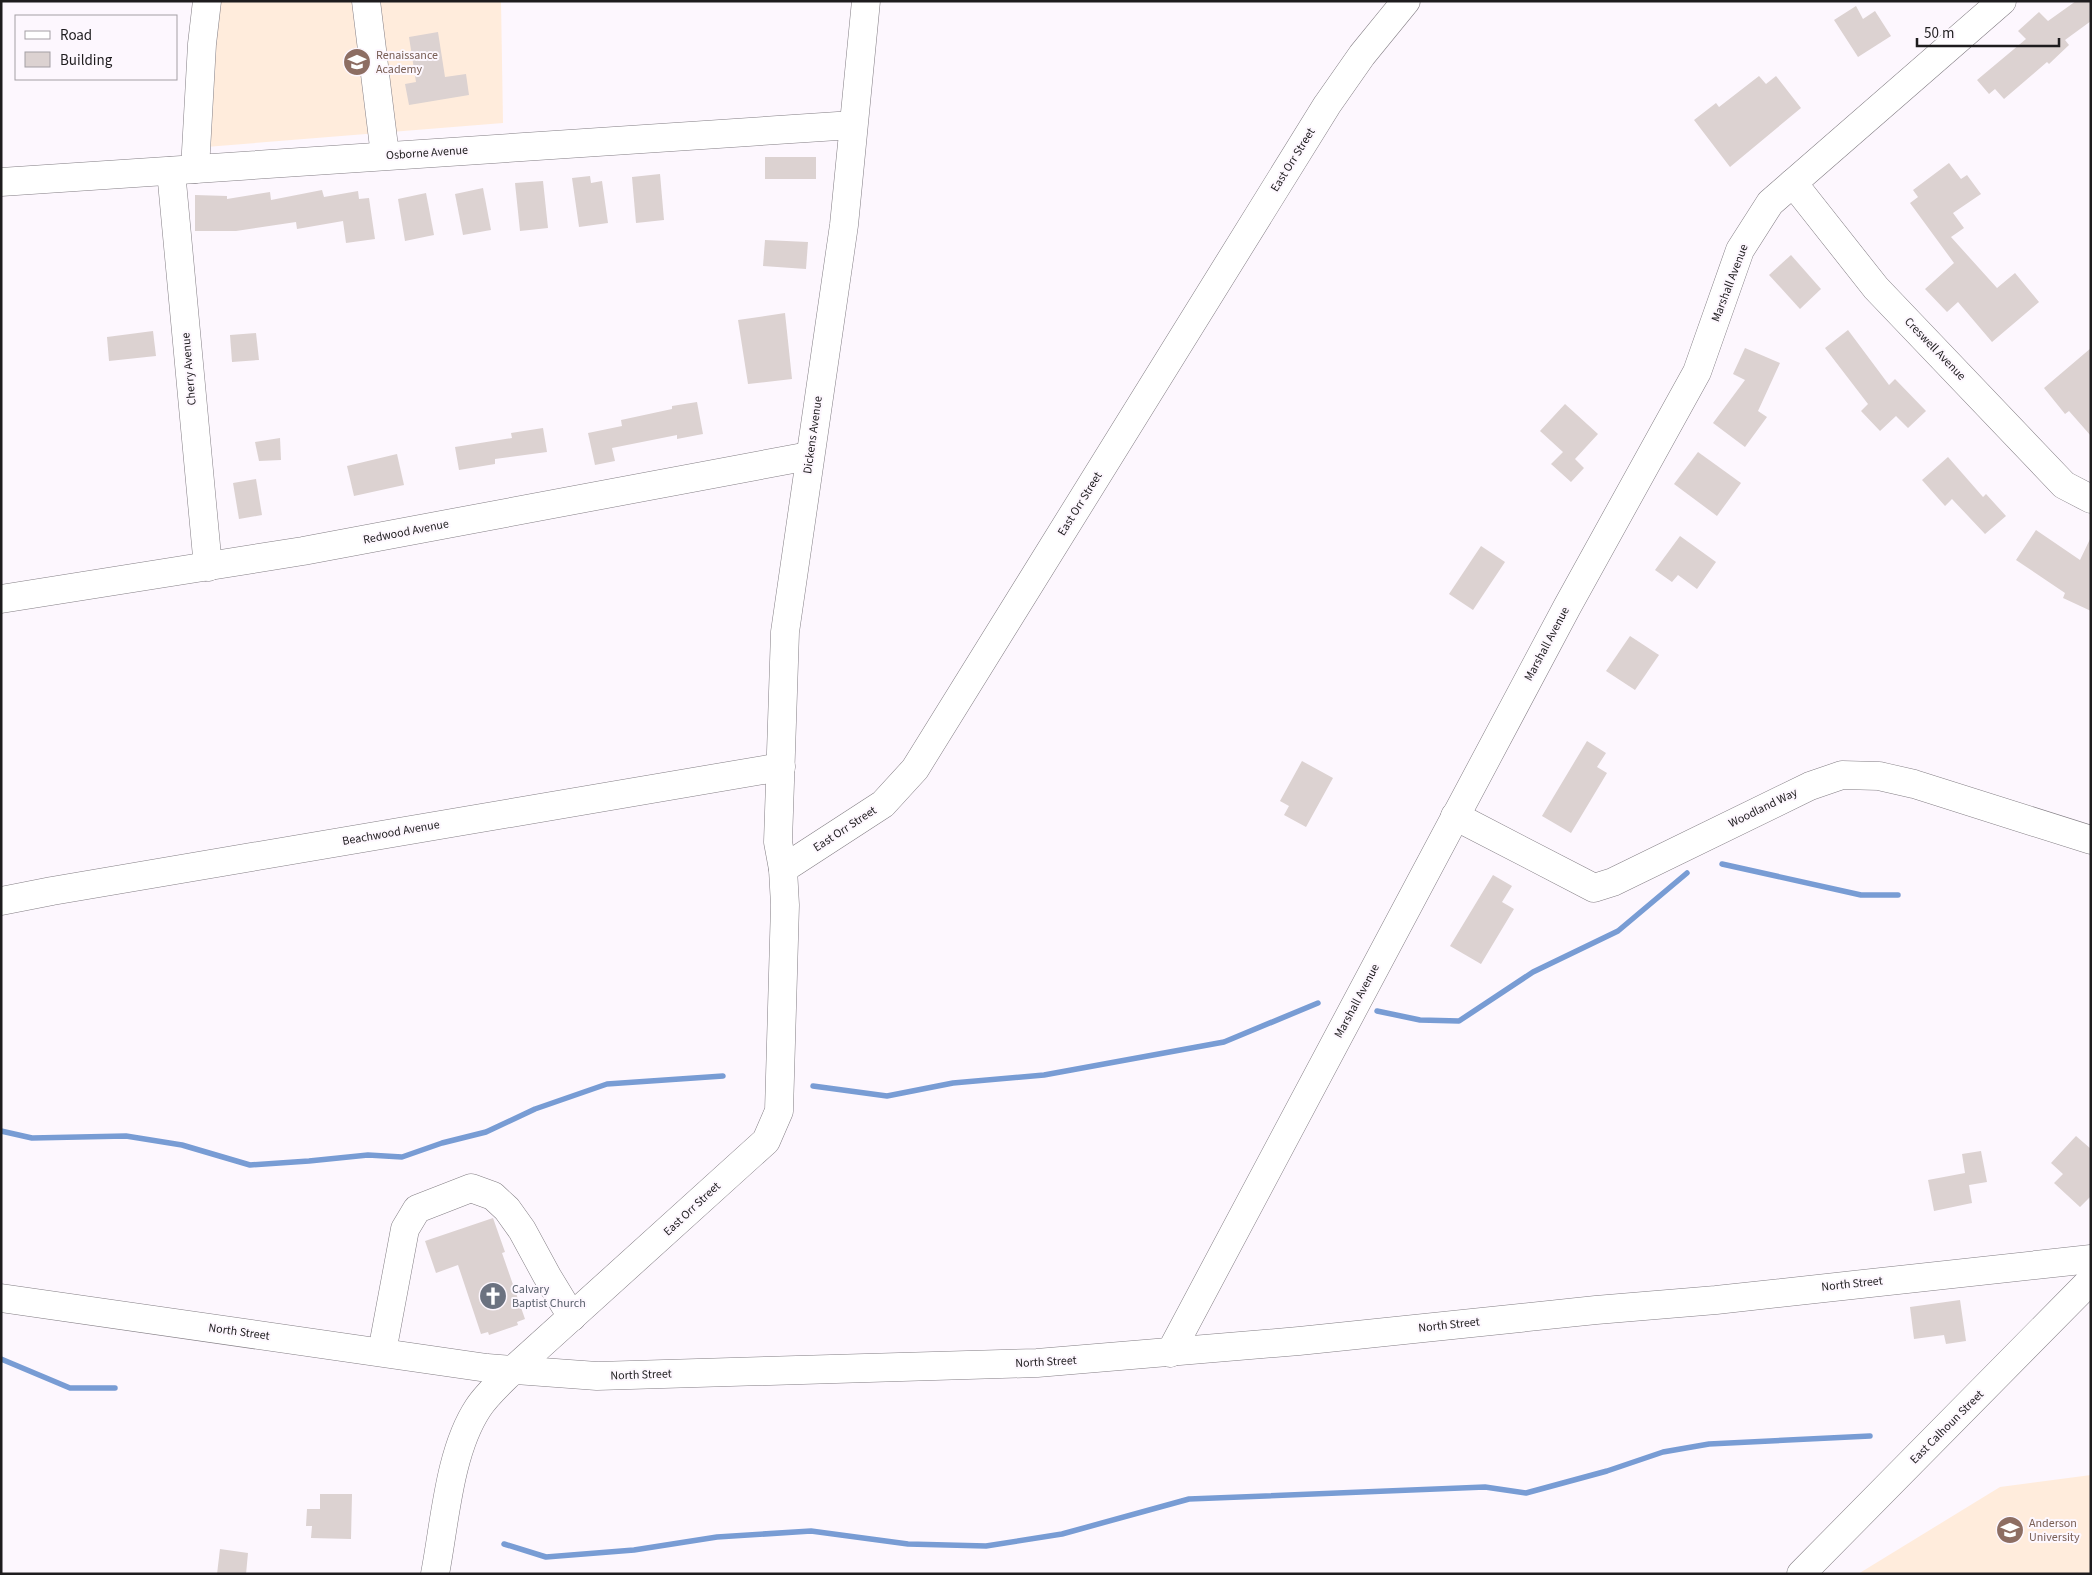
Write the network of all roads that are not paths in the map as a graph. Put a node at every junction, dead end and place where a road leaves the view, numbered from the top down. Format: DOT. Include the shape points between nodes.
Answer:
graph roads {
  1 [pos="207,1"];
  2 [pos="366,1"];
  3 [pos="866,1"];
  4 [pos="1406,1"];
  5 [pos="2002,1"];
  6 [pos="853,125"];
  7 [pos="385,155"];
  8 [pos="183,170"];
  9 [pos="1,182"];
  10 [pos="1793,183"];
  11 [pos="809,456"];
  12 [pos="2091,500"];
  13 [pos="208,567"];
  14 [pos="1,599"];
  15 [pos="780,767"];
  16 [pos="1456,816"];
  17 [pos="2091,840"];
  18 [pos="783,869"];
  19 [pos="1,901"];
  20 [pos="2091,1259"];
  21 [pos="2091,1280"];
  22 [pos="1,1298"];
  23 [pos="572,1317"];
  24 [pos="382,1352"];
  25 [pos="1170,1352"];
  26 [pos="514,1369"];
  27 [pos="435,1574"];
  28 [pos="1801,1574"];
  1 -- 8 [label="street, Cherry Avenue"];
  2 -- 7 [label="street"];
  3 -- 6 [label="street, Dickens Avenue"];
  4 -- 18 [label="street, East Orr Street" via="1362,55 1327,106 915,769 883,804"];
  5 -- 10 [label="street, Marshall Avenue"];
  6 -- 7 [label="street, Osborne Avenue"];
  6 -- 11 [label="street, Dickens Avenue" via="844,225"];
  7 -- 8 [label="street, Osborne Avenue"];
  8 -- 9 [label="street, Osborne Avenue"];
  8 -- 13 [label="street, Cherry Avenue"];
  10 -- 12 [label="street, Creswell Avenue" via="1876,288 2064,485"];
  10 -- 16 [label="street, Marshall Avenue" via="1770,203 1740,250 1697,372 1566,607"];
  11 -- 13 [label="street, Redwood Avenue" via="303,552"];
  11 -- 15 [label="street, Dickens Avenue" via="786,632"];
  13 -- 14 [label="street, Redwood Avenue"];
  15 -- 18 [label="street, Dickens Avenue" via="778,842"];
  15 -- 19 [label="street, Beachwood Avenue"];
  16 -- 17 [label="street, Woodland Way" via="1594,888 1613,882 1810,786 1842,775 1879,776 1914,784"];
  16 -- 25 [label="street, Marshall Avenue"];
  18 -- 23 [label="street, East Orr Street" via="785,905 779,1111 766,1141"];
  20 -- 25 [label="street, North Street" via="1716,1300"];
  21 -- 28 [label="street, East Calhoun Street"];
  22 -- 24 [label="street, North Street"];
  23 -- 24 [label="street" via="507,1208 493,1196 472,1188 417,1209 405,1229"];
  23 -- 26 [label="street, East Orr Street"];
  24 -- 26 [label="street, North Street"];
  25 -- 26 [label="street, North Street" via="1037,1363 597,1376"];
  26 -- 27 [label="street, East Orr Street" via="478,1407 457,1451"];
}
